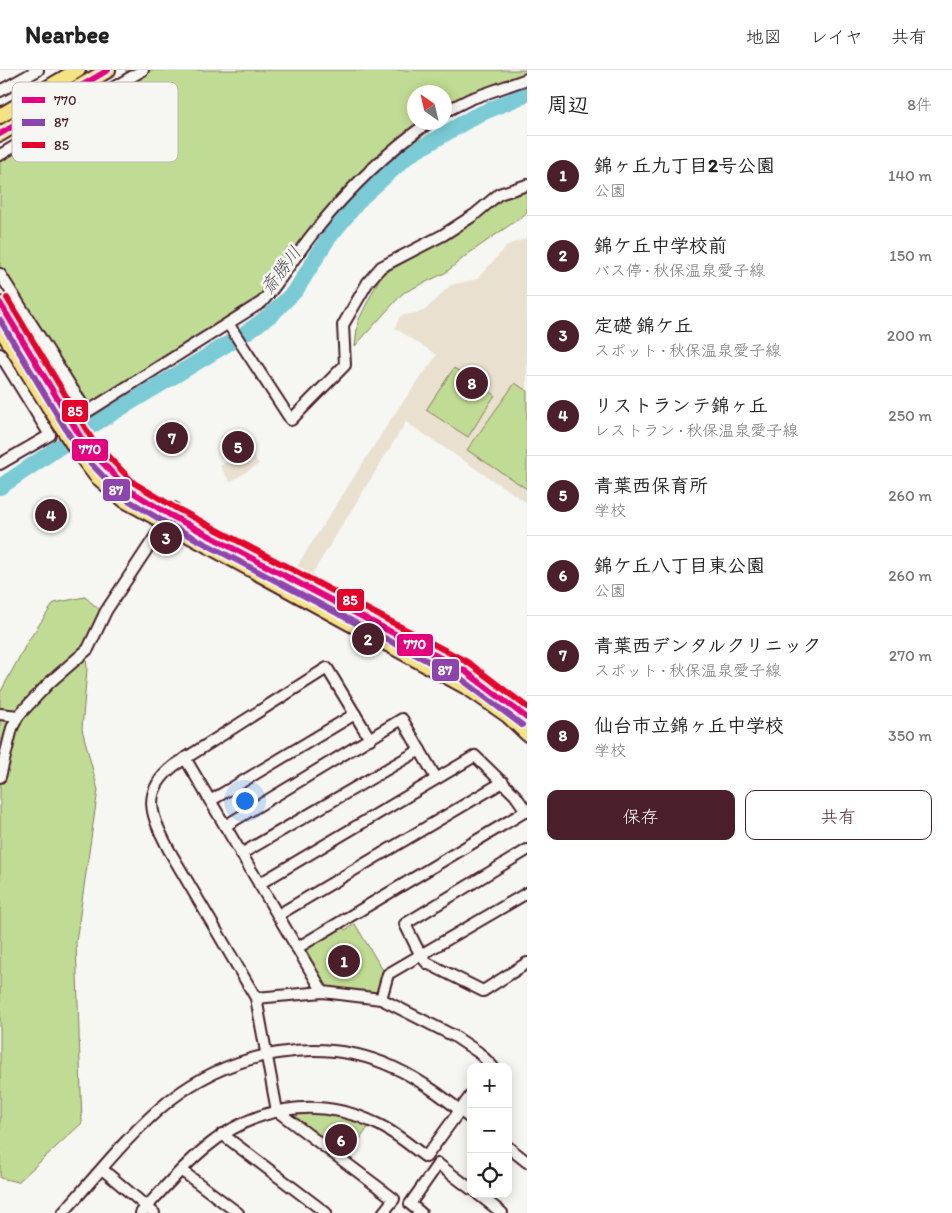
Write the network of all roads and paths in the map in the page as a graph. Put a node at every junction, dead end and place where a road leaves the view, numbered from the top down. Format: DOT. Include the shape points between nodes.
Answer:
graph roads {
  1 [pos="38,70"];
  2 [pos="78,70"];
  3 [pos="108,70"];
  4 [pos="143,70"];
  5 [pos="527,79"];
  6 [pos="17,82"];
  7 [pos="58,82"];
  8 [pos="88,82"];
  9 [pos="123,82"];
  10 [pos="12,85"];
  11 [pos="0,92"];
  12 [pos="452,108"];
  13 [pos="12,109"];
  14 [pos="0,116"];
  15 [pos="12,127"];
  16 [pos="418,130"];
  17 [pos="0,134"];
  18 [pos="12,148"];
  19 [pos="0,155"];
  20 [pos="527,185"];
  21 [pos="0,274"];
  22 [pos="0,303"];
  23 [pos="230,326"];
  24 [pos="0,329"];
  25 [pos="0,354"];
  26 [pos="53,404"];
  27 [pos="0,464"];
  28 [pos="170,516"];
  29 [pos="0,714"];
  30 [pos="355,714"];
  31 [pos="18,716"];
  32 [pos="527,718"];
  33 [pos="527,735"];
  34 [pos="370,739"];
  35 [pos="420,750"];
  36 [pos="185,758"];
  37 [pos="0,777"];
  38 [pos="436,778"];
  39 [pos="503,782"];
  40 [pos="210,800"];
  41 [pos="527,812"];
  42 [pos="225,826"];
  43 [pos="527,850"];
  44 [pos="241,854"];
  45 [pos="259,884"];
  46 [pos="527,893"];
  47 [pos="278,915"];
  48 [pos="297,948"];
  49 [pos="421,956"];
  50 [pos="527,963"];
  51 [pos="322,992"];
  52 [pos="256,998"];
  53 [pos="380,999"];
  54 [pos="265,1054"];
  55 [pos="489,1063"];
  56 [pos="467,1101"];
  57 [pos="460,1110"];
  58 [pos="277,1111"];
  59 [pos="467,1116"];
  60 [pos="222,1134"];
  61 [pos="512,1150"];
  62 [pos="527,1162"];
  63 [pos="102,1169"];
  64 [pos="182,1171"];
  65 [pos="467,1186"];
  66 [pos="483,1198"];
  67 [pos="147,1211"];
  68 [pos="63,1213"];
  69 [pos="238,1213"];
  70 [pos="326,1213"];
  71 [pos="383,1213"];
  72 [pos="421,1213"];
  73 [pos="502,1213"];
  1 -- 6 [label="street"];
  2 -- 7 [label="highway"];
  3 -- 8 [label="highway"];
  4 -- 9 [label="street"];
  5 -- 12 [label="street"];
  10 -- 11 [label="street"];
  13 -- 14 [label="highway"];
  15 -- 17 [label="highway"];
  16 -- 23 [label="street" via="354,186 314,232 283,278 262,302"];
  18 -- 19 [label="street"];
  20 -- 23 [label="street" via="499,194 444,235 381,267 368,282 343,325 345,365 292,420"];
  21 -- 23 [label="street" via="87,412"];
  22 -- 26 [label="main road"];
  24 -- 26 [label="main road"];
  25 -- 27 [label="street" via="50,435"];
  26 -- 28 [label="main road, bridge" via="82,449 129,490"];
  28 -- 31 [label="street" via="106,611 88,649"];
  28 -- 32 [label="main road" via="465,672"];
  28 -- 33 [label="main road" via="447,676 488,702"];
  29 -- 31 [label="street"];
  30 -- 34 [label="street"];
  30 -- 36 [label="street" via="327,668"];
  30 -- 40 [label="street"];
  31 -- 37 [label="street"];
  34 -- 35 [label="street" via="402,719"];
  34 -- 42 [label="street"];
  35 -- 38 [label="street"];
  35 -- 44 [label="street"];
  36 -- 40 [label="street"];
  36 -- 52 [label="street" via="165,772 154,789 151,799 154,817 169,850"];
  38 -- 39 [label="street" via="476,756"];
  38 -- 45 [label="street"];
  39 -- 41 [label="street"];
  39 -- 47 [label="street"];
  40 -- 42 [label="street"];
  41 -- 48 [label="street"];
  42 -- 44 [label="street"];
  43 -- 49 [label="street" via="406,924"];
  44 -- 45 [label="street"];
  45 -- 47 [label="street"];
  46 -- 49 [label="street"];
  47 -- 48 [label="street"];
  48 -- 51 [label="street"];
  49 -- 50 [label="street" via="427,963 483,991"];
  49 -- 53 [label="street" via="388,974"];
  51 -- 52 [label="street"];
  51 -- 53 [label="street"];
  52 -- 54 [label="street"];
  53 -- 55 [label="street" via="454,1036"];
  54 -- 57 [label="street" via="321,1049 369,1058 419,1081"];
  54 -- 58 [label="street"];
  54 -- 63 [label="street" via="234,1063 170,1100"];
  56 -- 57 [label="street"];
  57 -- 58 [label="street" via="426,1157 394,1133 331,1108"];
  57 -- 59 [label="street"];
  58 -- 60 [label="street" via="255,1116"];
  58 -- 71 [label="street" via="394,1199"];
  60 -- 64 [label="street" via="203,1148"];
  60 -- 70 [label="street"];
  61 -- 62 [label="street"];
  63 -- 67 [label="street"];
  63 -- 68 [label="street"];
  64 -- 67 [label="street"];
  64 -- 69 [label="street"];
  65 -- 72 [label="street" via="438,1164 410,1204"];
  66 -- 73 [label="street"];
}
